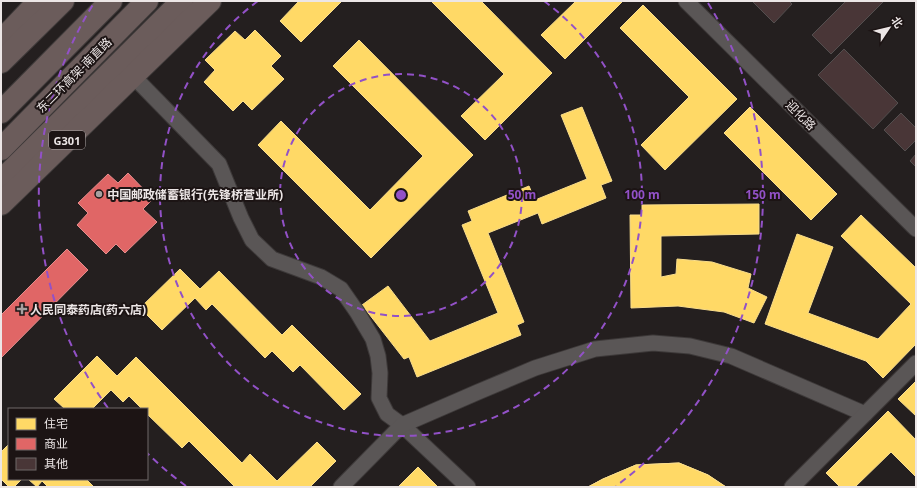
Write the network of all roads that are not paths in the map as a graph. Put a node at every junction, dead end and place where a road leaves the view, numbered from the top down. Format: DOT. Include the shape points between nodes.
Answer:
graph roads {
  1 [pos="39,1"];
  2 [pos="64,1"];
  3 [pos="111,1"];
  4 [pos="147,1"];
  5 [pos="182,1"];
  6 [pos="210,1"];
  7 [pos="686,1"];
  8 [pos="1,41"];
  9 [pos="1,62"];
  10 [pos="134,77"];
  11 [pos="1,112"];
  12 [pos="1,149"];
  13 [pos="1,181"];
  14 [pos="1,204"];
  15 [pos="916,229"];
  16 [pos="916,363"];
  17 [pos="865,414"];
  18 [pos="402,425"];
  19 [pos="341,487"];
  20 [pos="468,487"];
  21 [pos="792,487"];
  1 -- 8 [label="highway"];
  2 -- 9 [label="highway"];
  3 -- 11 [label="highway, 东二环高架-南直路"];
  4 -- 12 [label="highway, 东二环高架-南直路"];
  5 -- 13 [label="highway"];
  6 -- 10 [label="highway, G301"];
  7 -- 15 [label="street, 迎化路"];
  10 -- 14 [label="highway, G301"];
  10 -- 18 [label="street" via="219,164 252,240 272,259 321,277 341,289 373,339 380,373 379,398 387,414"];
  16 -- 17 [label="street"];
  17 -- 18 [label="street" via="731,356 690,346 653,343 595,349 535,368"];
  17 -- 21 [label="street"];
  18 -- 19 [label="street"];
  18 -- 20 [label="street"];
}
